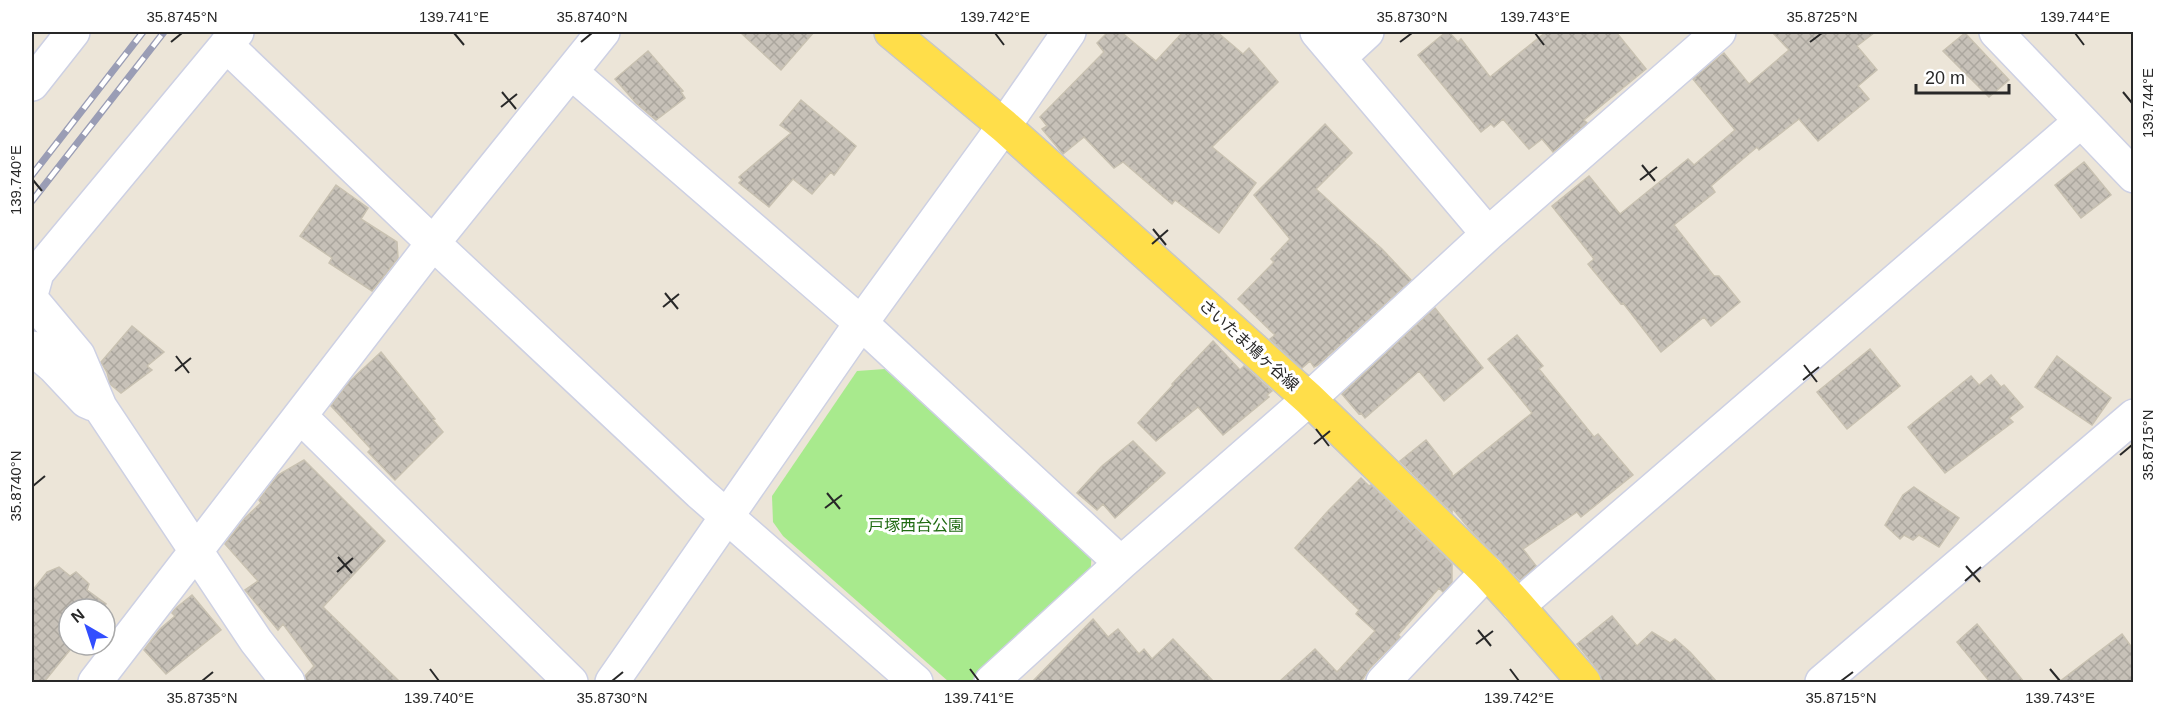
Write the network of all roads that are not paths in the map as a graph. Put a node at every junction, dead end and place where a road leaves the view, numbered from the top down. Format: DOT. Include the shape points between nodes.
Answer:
graph roads {
  1 [pos="73,32"];
  2 [pos="603,32"];
  3 [pos="891,32"];
  4 [pos="1069,32"];
  5 [pos="1317,32"];
  6 [pos="1367,32"];
  7 [pos="1719,32"];
  8 [pos="1996,32"];
  9 [pos="231,38"];
  10 [pos="1339,58"];
  11 [pos="571,72"];
  12 [pos="32,84"];
  13 [pos="2080,121"];
  14 [pos="1005,126"];
  15 [pos="2133,176"];
  16 [pos="1488,234"];
  17 [pos="434,243"];
  18 [pos="32,291"];
  19 [pos="32,300"];
  20 [pos="861,323"];
  21 [pos="32,348"];
  22 [pos="1309,399"];
  23 [pos="100,407"];
  24 [pos="2133,416"];
  25 [pos="300,417"];
  26 [pos="726,517"];
  27 [pos="198,551"];
  28 [pos="1121,563"];
  29 [pos="1487,572"];
  30 [pos="1518,606"];
  31 [pos="94,682"];
  32 [pos="288,682"];
  33 [pos="571,682"];
  34 [pos="612,682"];
  35 [pos="916,682"];
  36 [pos="991,682"];
  37 [pos="1383,682"];
  38 [pos="1584,682"];
  39 [pos="1822,682"];
  1 -- 12 [label="street"];
  2 -- 11 [label="street"];
  3 -- 14 [label="main road, さいたま鳩ヶ谷線"];
  4 -- 14 [label="street"];
  5 -- 10 [label="street"];
  6 -- 10 [label="street"];
  7 -- 16 [label="street"];
  8 -- 13 [label="street"];
  9 -- 17 [label="street"];
  9 -- 18 [label="street" via="38,273"];
  10 -- 16 [label="street"];
  11 -- 17 [label="street"];
  11 -- 20 [label="street"];
  13 -- 15 [label="street"];
  13 -- 30 [label="street"];
  14 -- 20 [label="street"];
  14 -- 22 [label="main road, さいたま鳩ヶ谷線"];
  16 -- 22 [label="street"];
  17 -- 25 [label="street"];
  17 -- 26 [label="street"];
  19 -- 23 [label="street" via="78,354"];
  20 -- 26 [label="street"];
  20 -- 28 [label="street"];
  21 -- 23 [label="street" via="86,401"];
  22 -- 28 [label="street"];
  22 -- 29 [label="main road, さいたま鳩ヶ谷線"];
  23 -- 27 [label="street"];
  24 -- 39 [label="street"];
  25 -- 27 [label="street"];
  25 -- 33 [label="street"];
  26 -- 34 [label="street"];
  26 -- 35 [label="street"];
  27 -- 31 [label="street"];
  27 -- 32 [label="street" via="256,641"];
  28 -- 36 [label="street"];
  29 -- 30 [label="main road, さいたま鳩ヶ谷線"];
  29 -- 37 [label="street"];
  30 -- 38 [label="main road, さいたま鳩ヶ谷線"];
}
